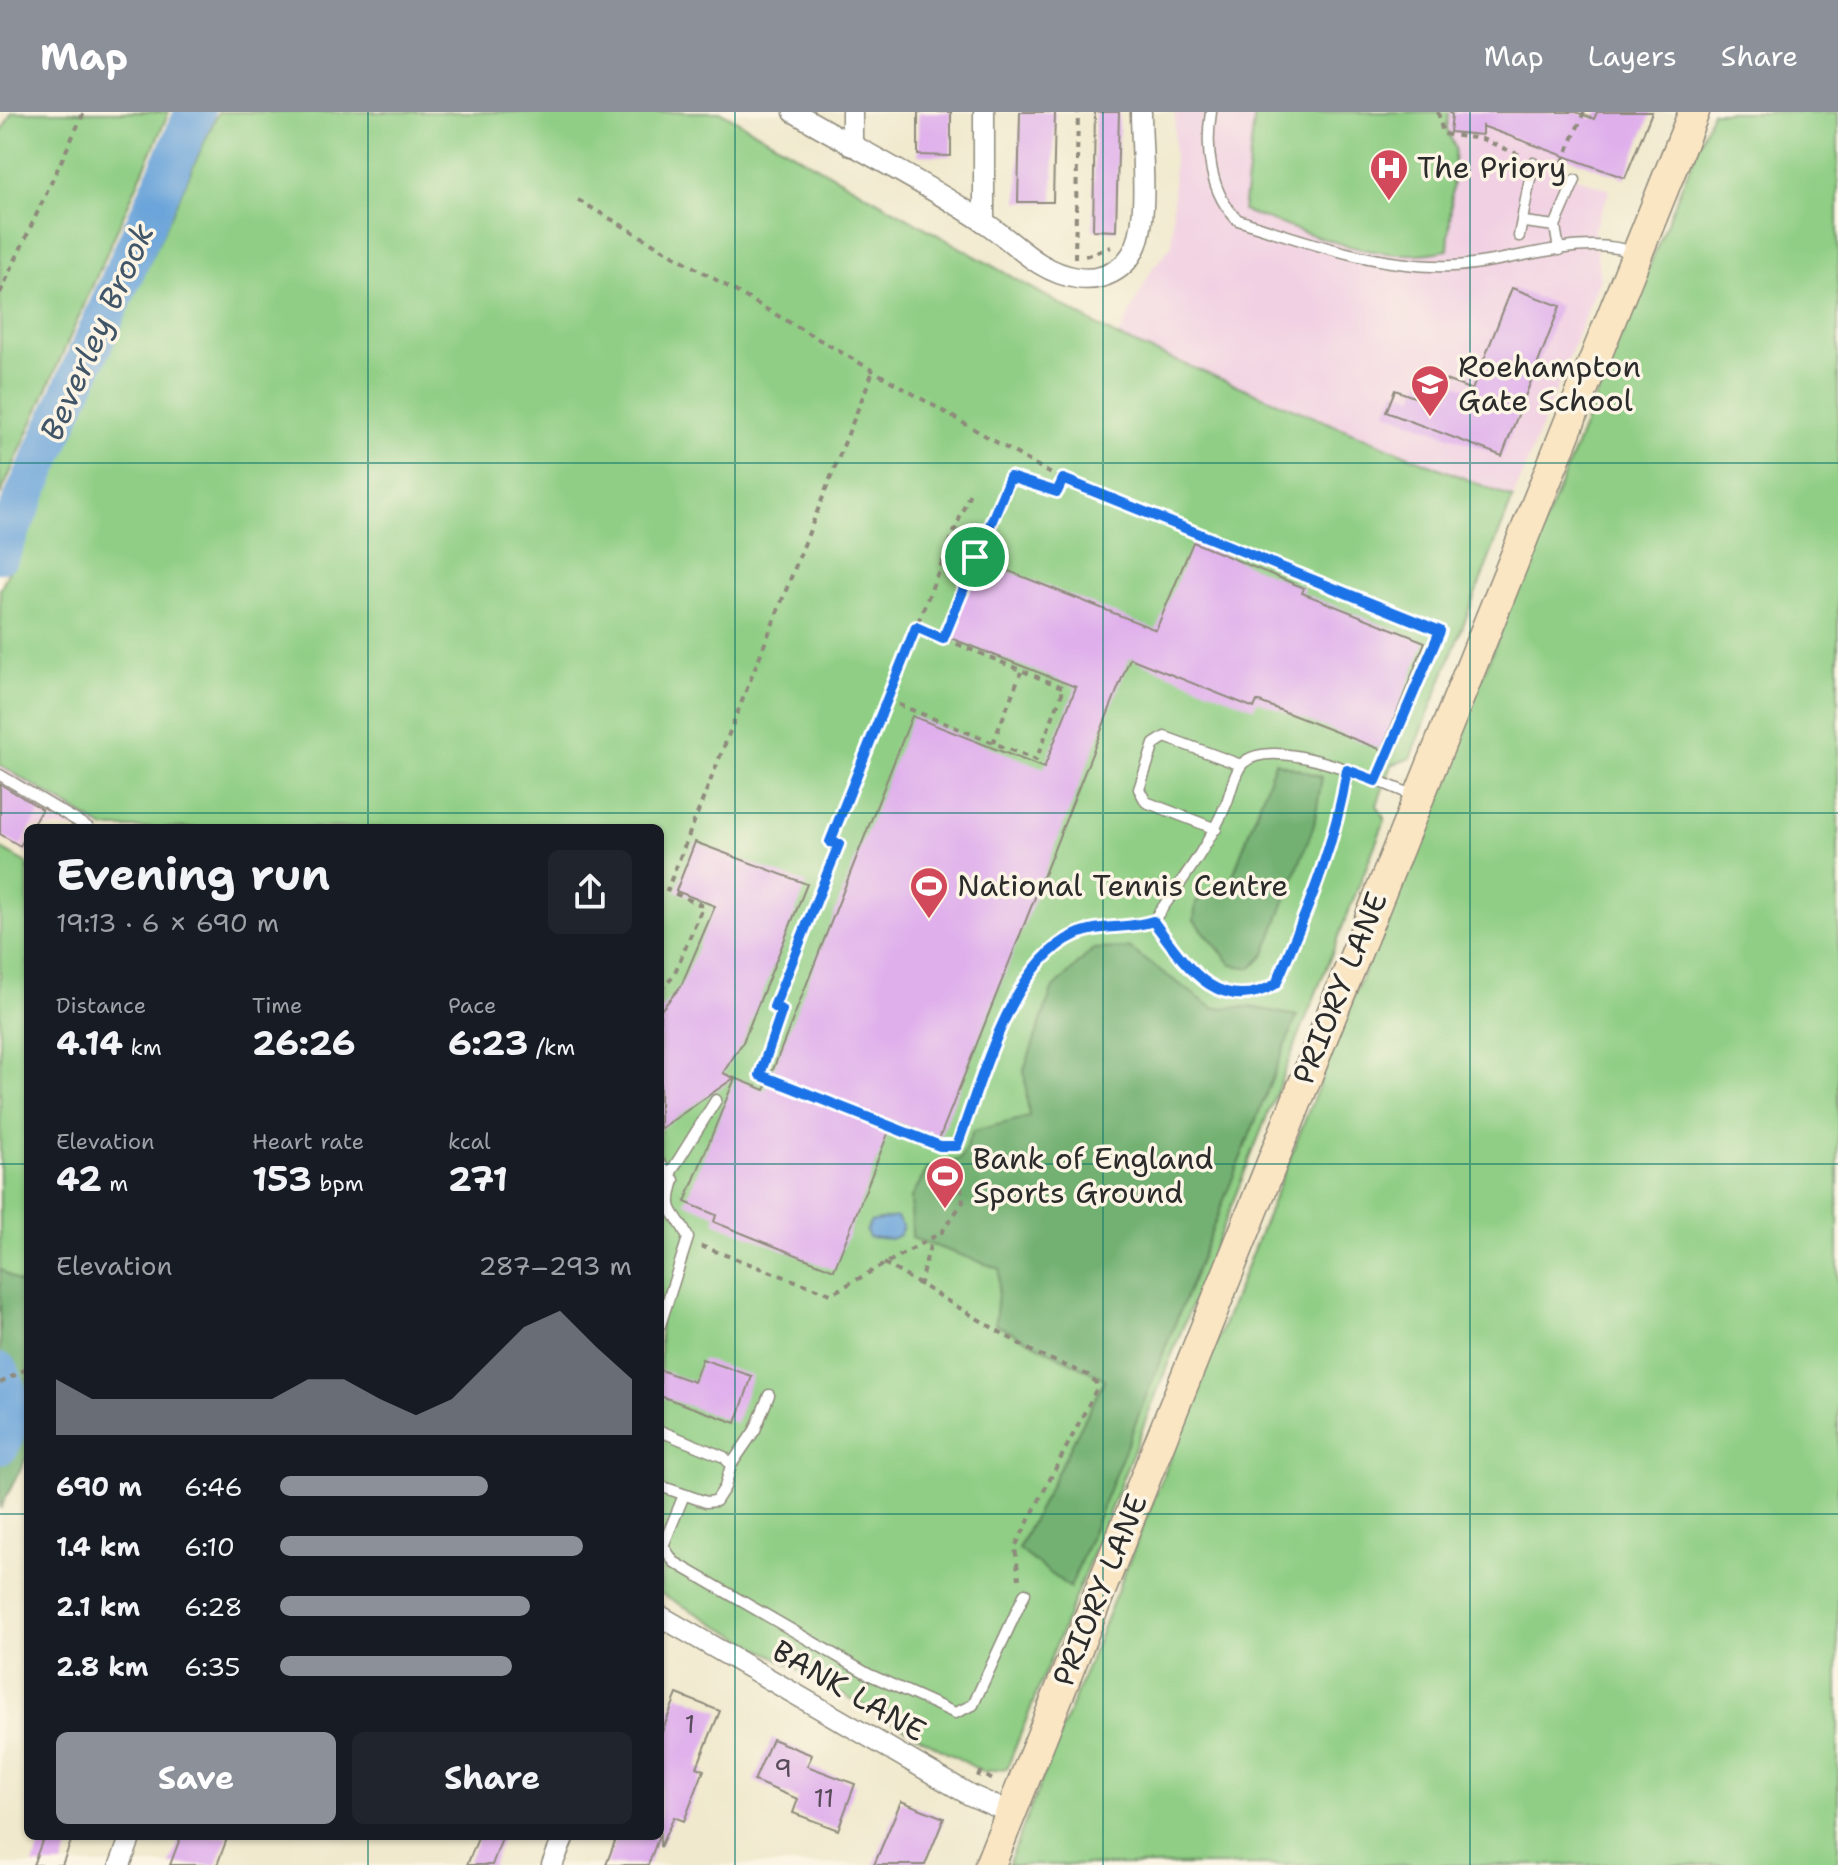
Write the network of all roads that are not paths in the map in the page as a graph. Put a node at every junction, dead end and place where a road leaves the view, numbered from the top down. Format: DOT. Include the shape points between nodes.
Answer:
graph roads {
  1 [pos="794,112"];
  2 [pos="852,112"];
  3 [pos="984,112"];
  4 [pos="1141,112"];
  5 [pos="1211,112"];
  6 [pos="1694,112"];
  7 [pos="852,146"];
  8 [pos="1533,163"];
  9 [pos="1575,180"];
  10 [pos="984,222"];
  11 [pos="1524,222"];
  12 [pos="1555,226"];
  13 [pos="1519,236"];
  14 [pos="1559,250"];
  15 [pos="1637,253"];
  16 [pos="1241,765"];
  17 [pos="1347,770"];
  18 [pos="0,775"];
  19 [pos="1417,797"];
  20 [pos="82,824"];
  21 [pos="1216,829"];
  22 [pos="1153,921"];
  23 [pos="716,1100"];
  24 [pos="957,1146"];
  25 [pos="664,1167"];
  26 [pos="671,1172"];
  27 [pos="664,1313"];
  28 [pos="769,1395"];
  29 [pos="664,1433"];
  30 [pos="731,1465"];
  31 [pos="664,1488"];
  32 [pos="684,1495"];
  33 [pos="664,1540"];
  34 [pos="664,1548"];
  35 [pos="1025,1593"];
  36 [pos="664,1618"];
  37 [pos="1011,1813"];
  38 [pos="129,1840"];
  39 [pos="562,1840"];
  40 [pos="120,1865"];
  41 [pos="552,1865"];
  42 [pos="990,1865"];
  1 -- 7 [label="street"];
  2 -- 7 [label="street"];
  3 -- 10 [label="street"];
  4 -- 10 [label="street" via="1141,213 1137,245 1124,265 1106,277 1079,279 1045,270"];
  5 -- 14 [label="lane" via="1208,132 1221,204 1238,220 1387,261 1425,266"];
  6 -- 15 [label="street, PRIORY LANE"];
  7 -- 10 [label="street"];
  8 -- 11 [label="lane"];
  9 -- 12 [label="lane"];
  11 -- 12 [label="lane"];
  11 -- 13 [label="lane"];
  12 -- 14 [label="lane"];
  14 -- 15 [label="lane" via="1607,244"];
  15 -- 19 [label="street, PRIORY LANE"];
  16 -- 17 [label="lane" via="1257,754 1280,754"];
  16 -- 21 [label="lane"];
  16 -- 21 [label="lane" via="1165,737 1154,744 1139,789 1146,802"];
  17 -- 19 [label="lane"];
  17 -- 22 [label="lane" via="1325,869 1276,984 1259,994 1230,995 1206,985"];
  18 -- 20 [label="lane"];
  19 -- 37 [label="street, PRIORY LANE"];
  21 -- 22 [label="lane"];
  22 -- 24 [label="lane" via="1138,927 1089,929 1056,948 1030,976 1009,1012"];
  23 -- 26 [label="lane"];
  25 -- 26 [label="lane"];
  26 -- 27 [label="lane" via="669,1212 688,1241"];
  28 -- 30 [label="lane" via="755,1430"];
  29 -- 30 [label="lane" via="724,1457"];
  30 -- 32 [label="lane" via="716,1501"];
  31 -- 32 [label="lane"];
  32 -- 33 [label="lane"];
  34 -- 35 [label="lane" via="674,1562 868,1674 955,1713 973,1705"];
  36 -- 37 [label="street, BANK LANE" via="970,1795"];
  37 -- 42 [label="street, PRIORY LANE"];
  38 -- 40 [label="street"];
  39 -- 41 [label="street"];
}
